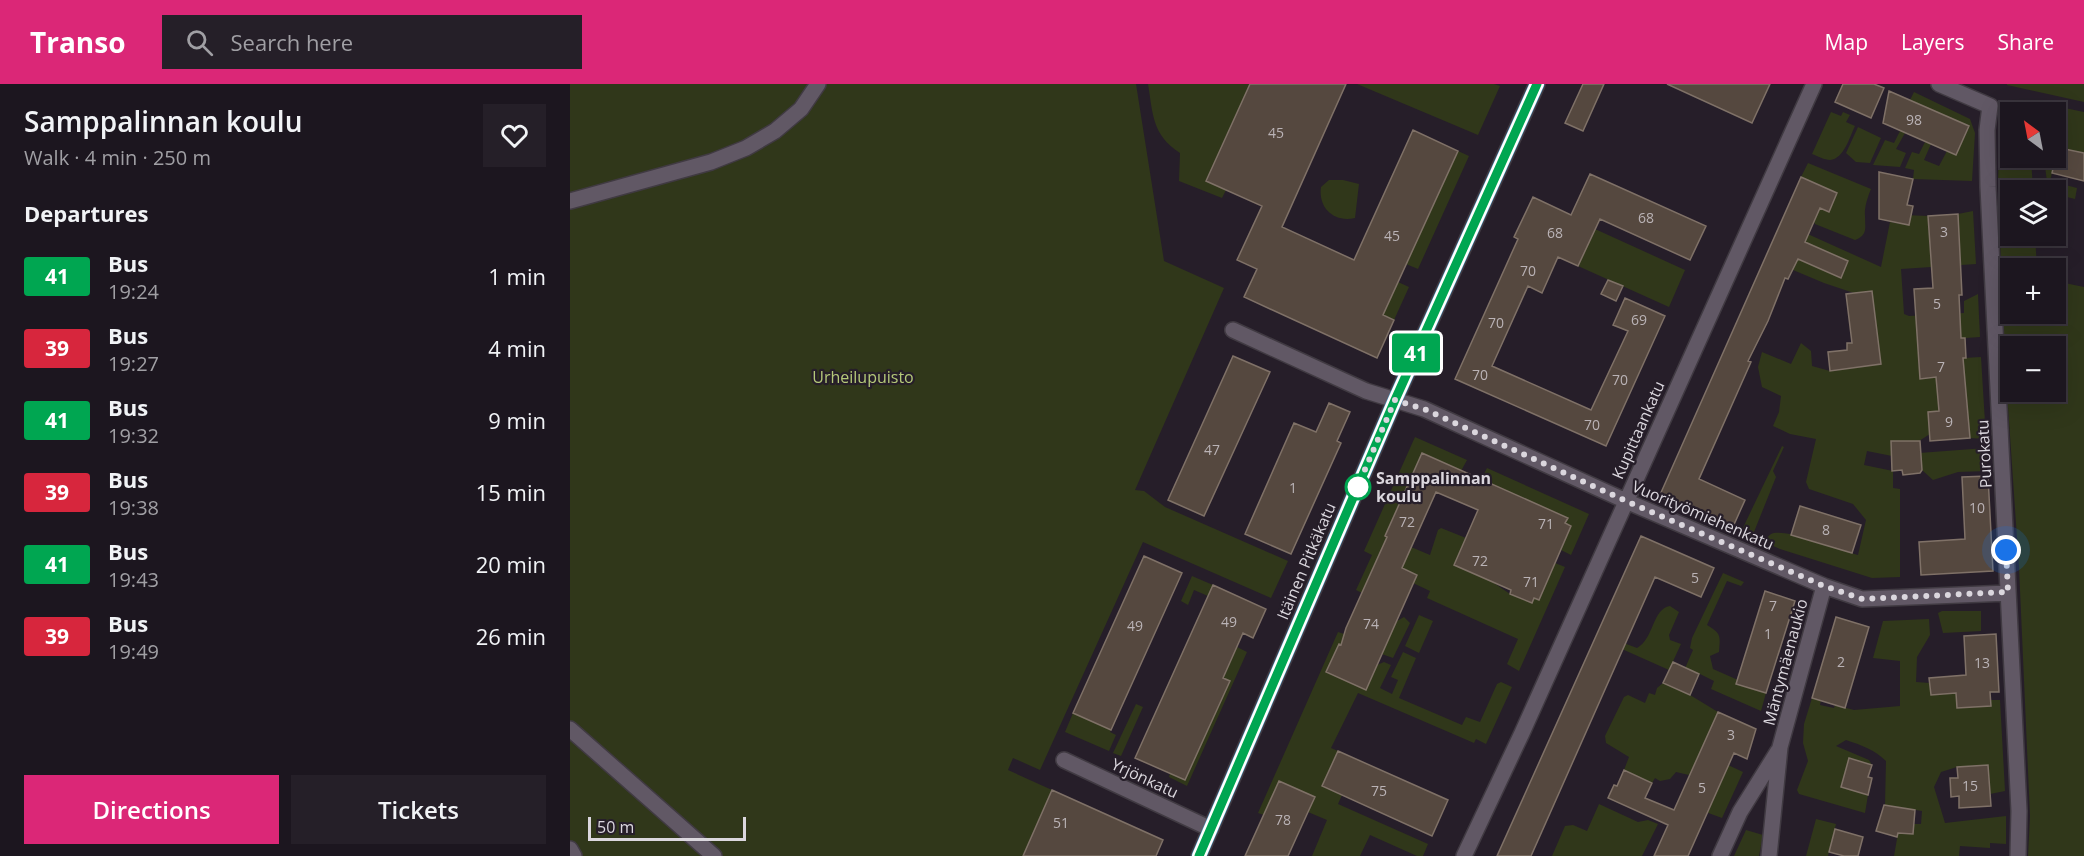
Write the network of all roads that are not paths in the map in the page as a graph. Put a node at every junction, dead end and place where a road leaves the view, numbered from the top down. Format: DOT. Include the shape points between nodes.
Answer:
graph roads {
  1 [pos="818,84"];
  2 [pos="1537,84"];
  3 [pos="1814,84"];
  4 [pos="1939,84"];
  5 [pos="570,201"];
  6 [pos="1233,330"];
  7 [pos="1395,400"];
  8 [pos="1626,501"];
  9 [pos="1824,586"];
  10 [pos="2008,592"];
  11 [pos="570,729"];
  12 [pos="1780,747"];
  13 [pos="1064,760"];
  14 [pos="1210,829"];
  15 [pos="570,849"];
  16 [pos="574,856"];
  17 [pos="714,856"];
  18 [pos="1199,856"];
  19 [pos="1464,856"];
  20 [pos="1720,856"];
  21 [pos="1769,856"];
  22 [pos="2018,856"];
  1 -- 5 [label="street" via="801,109 746,148 711,162"];
  2 -- 7 [label="main road, Itäinen Pitkäkatu"];
  3 -- 8 [label="street, Kupittaankatu"];
  4 -- 10 [label="street, Purokatu" via="1990,106 1988,187"];
  6 -- 7 [label="street, Vuorityömiehenkatu" via="1366,391"];
  7 -- 8 [label="street, Vuorityömiehenkatu" via="1424,409"];
  7 -- 14 [label="main road, Itäinen Pitkäkatu"];
  8 -- 9 [label="street, Vuorityömiehenkatu"];
  8 -- 19 [label="street, Kupittaankatu"];
  9 -- 10 [label="street, Vuorityömiehenkatu" via="1862,599"];
  9 -- 12 [label="street, Mäntymäenaukio"];
  10 -- 22 [label="street, Purokatu" via="2020,820"];
  11 -- 17 [label="street"];
  12 -- 20 [label="street, Mäntymäenaukio" via="1740,812"];
  12 -- 21 [label="street, Mäntymäenaukio"];
  13 -- 14 [label="street, Yrjönkatu"];
  14 -- 18 [label="main road, Itäinen Pitkäkatu"];
  15 -- 16 [label="street"];
}
